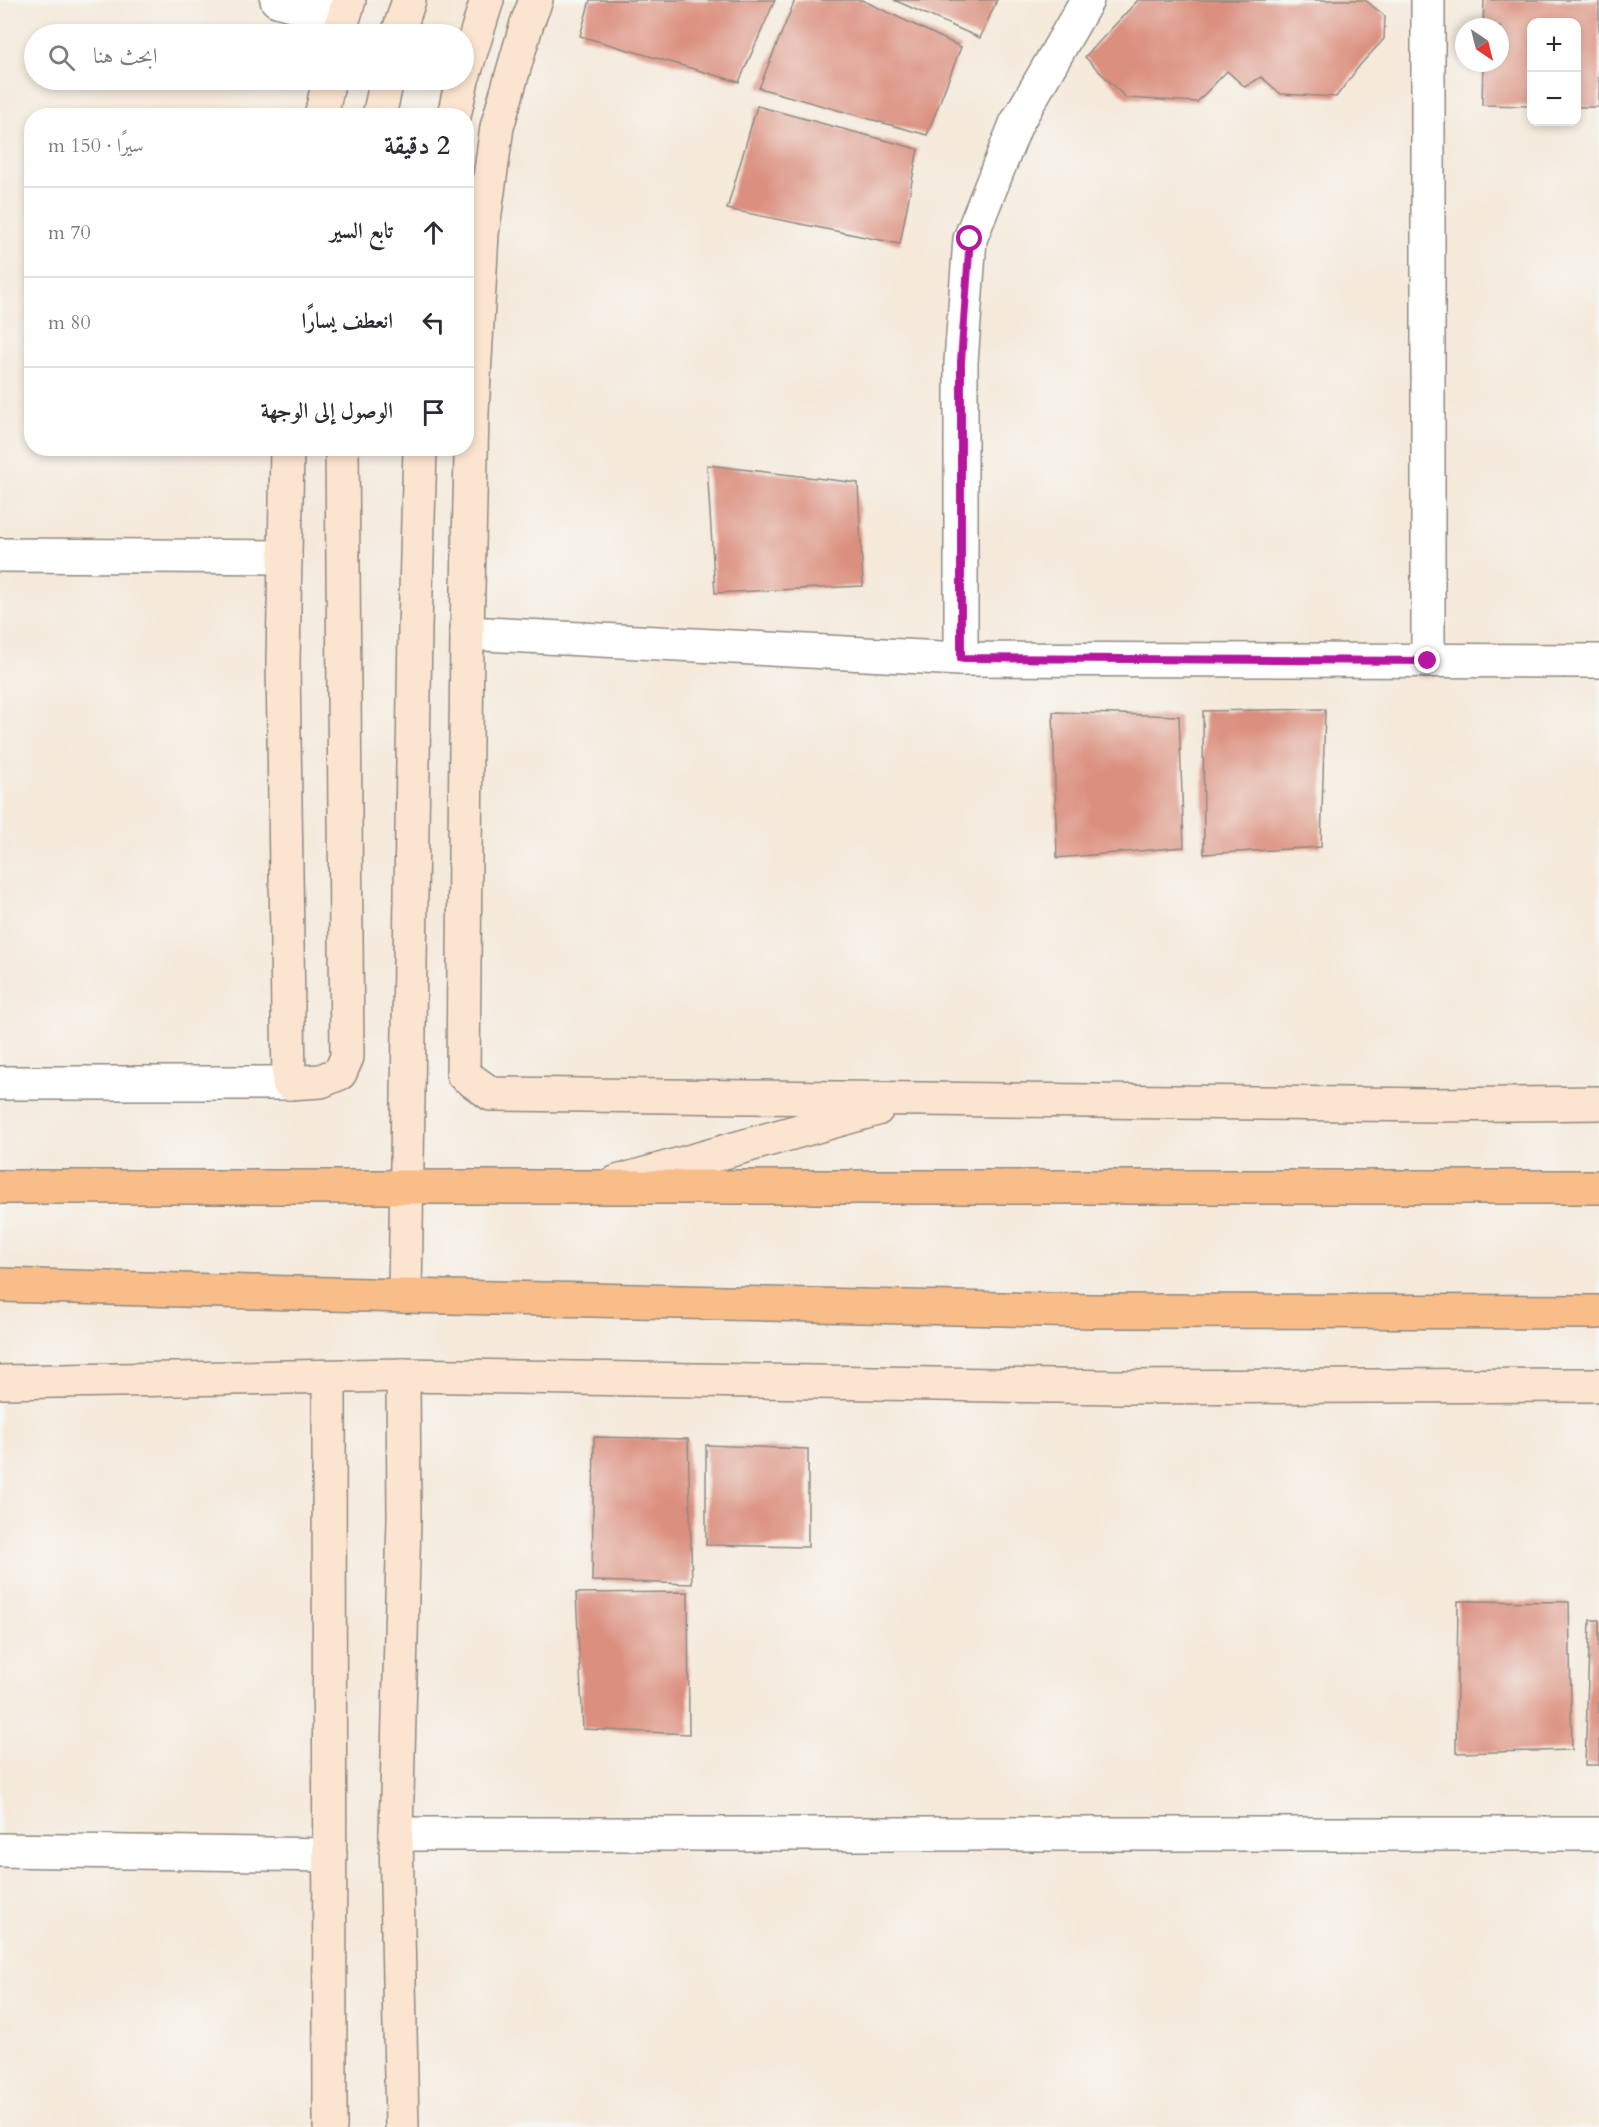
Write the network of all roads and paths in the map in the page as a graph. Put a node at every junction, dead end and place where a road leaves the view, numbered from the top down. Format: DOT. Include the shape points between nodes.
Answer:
graph roads {
  1 [pos="277,0"];
  2 [pos="409,0"];
  3 [pos="488,0"];
  4 [pos="536,0"];
  5 [pos="1087,0"];
  6 [pos="1428,0"];
  7 [pos="343,18"];
  8 [pos="402,24"];
  9 [pos="474,43"];
  10 [pos="327,90"];
  11 [pos="385,90"];
  12 [pos="460,90"];
  13 [pos="323,108"];
  14 [pos="381,108"];
  15 [pos="456,108"];
  16 [pos="474,376"];
  17 [pos="287,456"];
  18 [pos="342,456"];
  19 [pos="420,456"];
  20 [pos="471,456"];
  21 [pos="0,555"];
  22 [pos="285,557"];
  23 [pos="467,633"];
  24 [pos="961,658"];
  25 [pos="1428,661"];
  26 [pos="1599,661"];
  27 [pos="0,1083"];
  28 [pos="289,1083"];
  29 [pos="913,1099"];
  30 [pos="1599,1103"];
  31 [pos="0,1187"];
  32 [pos="405,1187"];
  33 [pos="601,1187"];
  34 [pos="1599,1187"];
  35 [pos="0,1285"];
  36 [pos="405,1296"];
  37 [pos="1599,1312"];
  38 [pos="403,1375"];
  39 [pos="329,1377"];
  40 [pos="0,1382"];
  41 [pos="1599,1385"];
  42 [pos="396,1833"];
  43 [pos="1599,1834"];
  44 [pos="0,1850"];
  45 [pos="330,1855"];
  46 [pos="330,2127"];
  47 [pos="402,2127"];
  1 -- 7 [label="street"];
  2 -- 8 [label="main road"];
  3 -- 9 [label="main road"];
  4 -- 16 [label="main road" via="497,127 482,234"];
  5 -- 24 [label="street" via="1016,124 970,239 961,362"];
  6 -- 25 [label="street"];
  10 -- 13 [label="main road"];
  11 -- 14 [label="main road"];
  12 -- 15 [label="main road"];
  17 -- 22 [label="main road"];
  18 -- 28 [label="main road" via="347,1056 340,1073 321,1081"];
  19 -- 32 [label="main road"];
  20 -- 23 [label="main road"];
  21 -- 22 [label="street"];
  22 -- 28 [label="main road"];
  23 -- 24 [label="street"];
  23 -- 29 [label="main road" via="463,1074 491,1094"];
  24 -- 25 [label="street"];
  25 -- 26 [label="street"];
  27 -- 28 [label="street"];
  29 -- 30 [label="main road"];
  29 -- 33 [label="main road"];
  31 -- 32 [label="main road"];
  32 -- 33 [label="main road"];
  32 -- 36 [label="main road"];
  33 -- 34 [label="main road"];
  35 -- 36 [label="main road"];
  36 -- 37 [label="main road" via="1091,1311"];
  38 -- 39 [label="main road"];
  38 -- 41 [label="main road" via="1115,1387"];
  38 -- 42 [label="main road" via="404,1518"];
  39 -- 40 [label="main road"];
  39 -- 45 [label="main road"];
  42 -- 43 [label="street"];
  42 -- 47 [label="main road"];
  44 -- 45 [label="street"];
  45 -- 46 [label="main road"];
}
